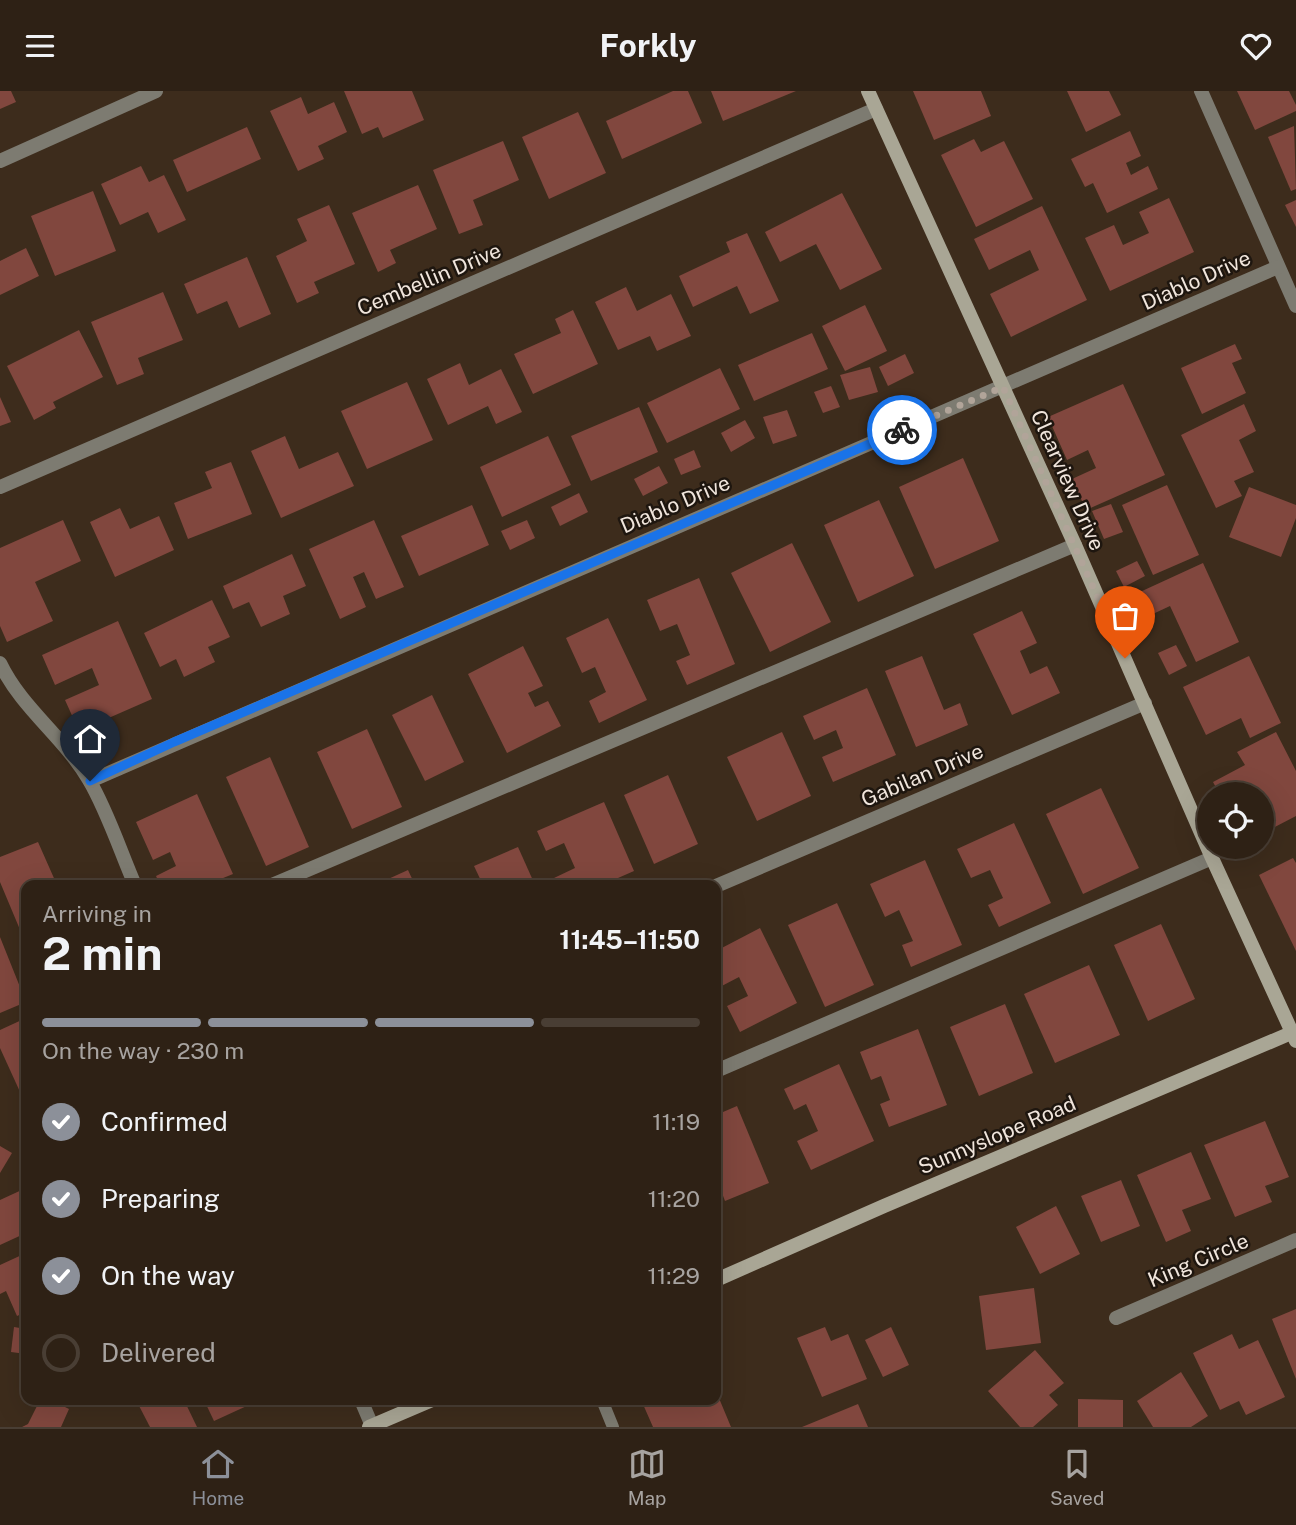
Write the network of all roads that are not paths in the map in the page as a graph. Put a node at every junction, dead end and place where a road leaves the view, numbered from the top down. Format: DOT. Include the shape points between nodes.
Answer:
graph roads {
  1 [pos="156,91"];
  2 [pos="868,91"];
  3 [pos="1201,91"];
  4 [pos="876,109"];
  5 [pos="0,161"];
  6 [pos="1278,267"];
  7 [pos="1296,306"];
  8 [pos="1003,387"];
  9 [pos="0,487"];
  10 [pos="1075,545"];
  11 [pos="0,663"];
  12 [pos="1144,703"];
  13 [pos="90,781"];
  14 [pos="1197,824"];
  15 [pos="1210,859"];
  16 [pos="1212,859"];
  17 [pos="133,880"];
  18 [pos="284,880"];
  19 [pos="721,884"];
  20 [pos="1295,1035"];
  21 [pos="721,1069"];
  22 [pos="1296,1240"];
  23 [pos="721,1278"];
  24 [pos="1116,1318"];
  25 [pos="363,1405"];
  26 [pos="420,1405"];
  27 [pos="603,1405"];
  28 [pos="370,1426"];
  29 [pos="613,1427"];
  1 -- 5 [label="street"];
  2 -- 4 [label="street, Clearview Drive"];
  3 -- 6 [label="street"];
  4 -- 8 [label="street, Clearview Drive"];
  4 -- 9 [label="street, Cembellin Drive"];
  6 -- 7 [label="street"];
  6 -- 8 [label="street, Diablo Drive"];
  8 -- 10 [label="street, Clearview Drive"];
  8 -- 13 [label="street, Diablo Drive"];
  10 -- 12 [label="street, Clearview Drive"];
  10 -- 18 [label="street"];
  11 -- 13 [label="street" via="27,706"];
  12 -- 14 [label="street, Clearview Drive"];
  12 -- 19 [label="street, Gabilan Drive"];
  13 -- 17 [label="street"];
  15 -- 21 [label="street"];
  16 -- 20 [label="street, Clearview Drive"];
  20 -- 23 [label="street, Sunnyslope Road"];
  22 -- 24 [label="street, King Circle"];
  25 -- 28 [label="street"];
  26 -- 28 [label="street"];
  27 -- 29 [label="lane"];
}
